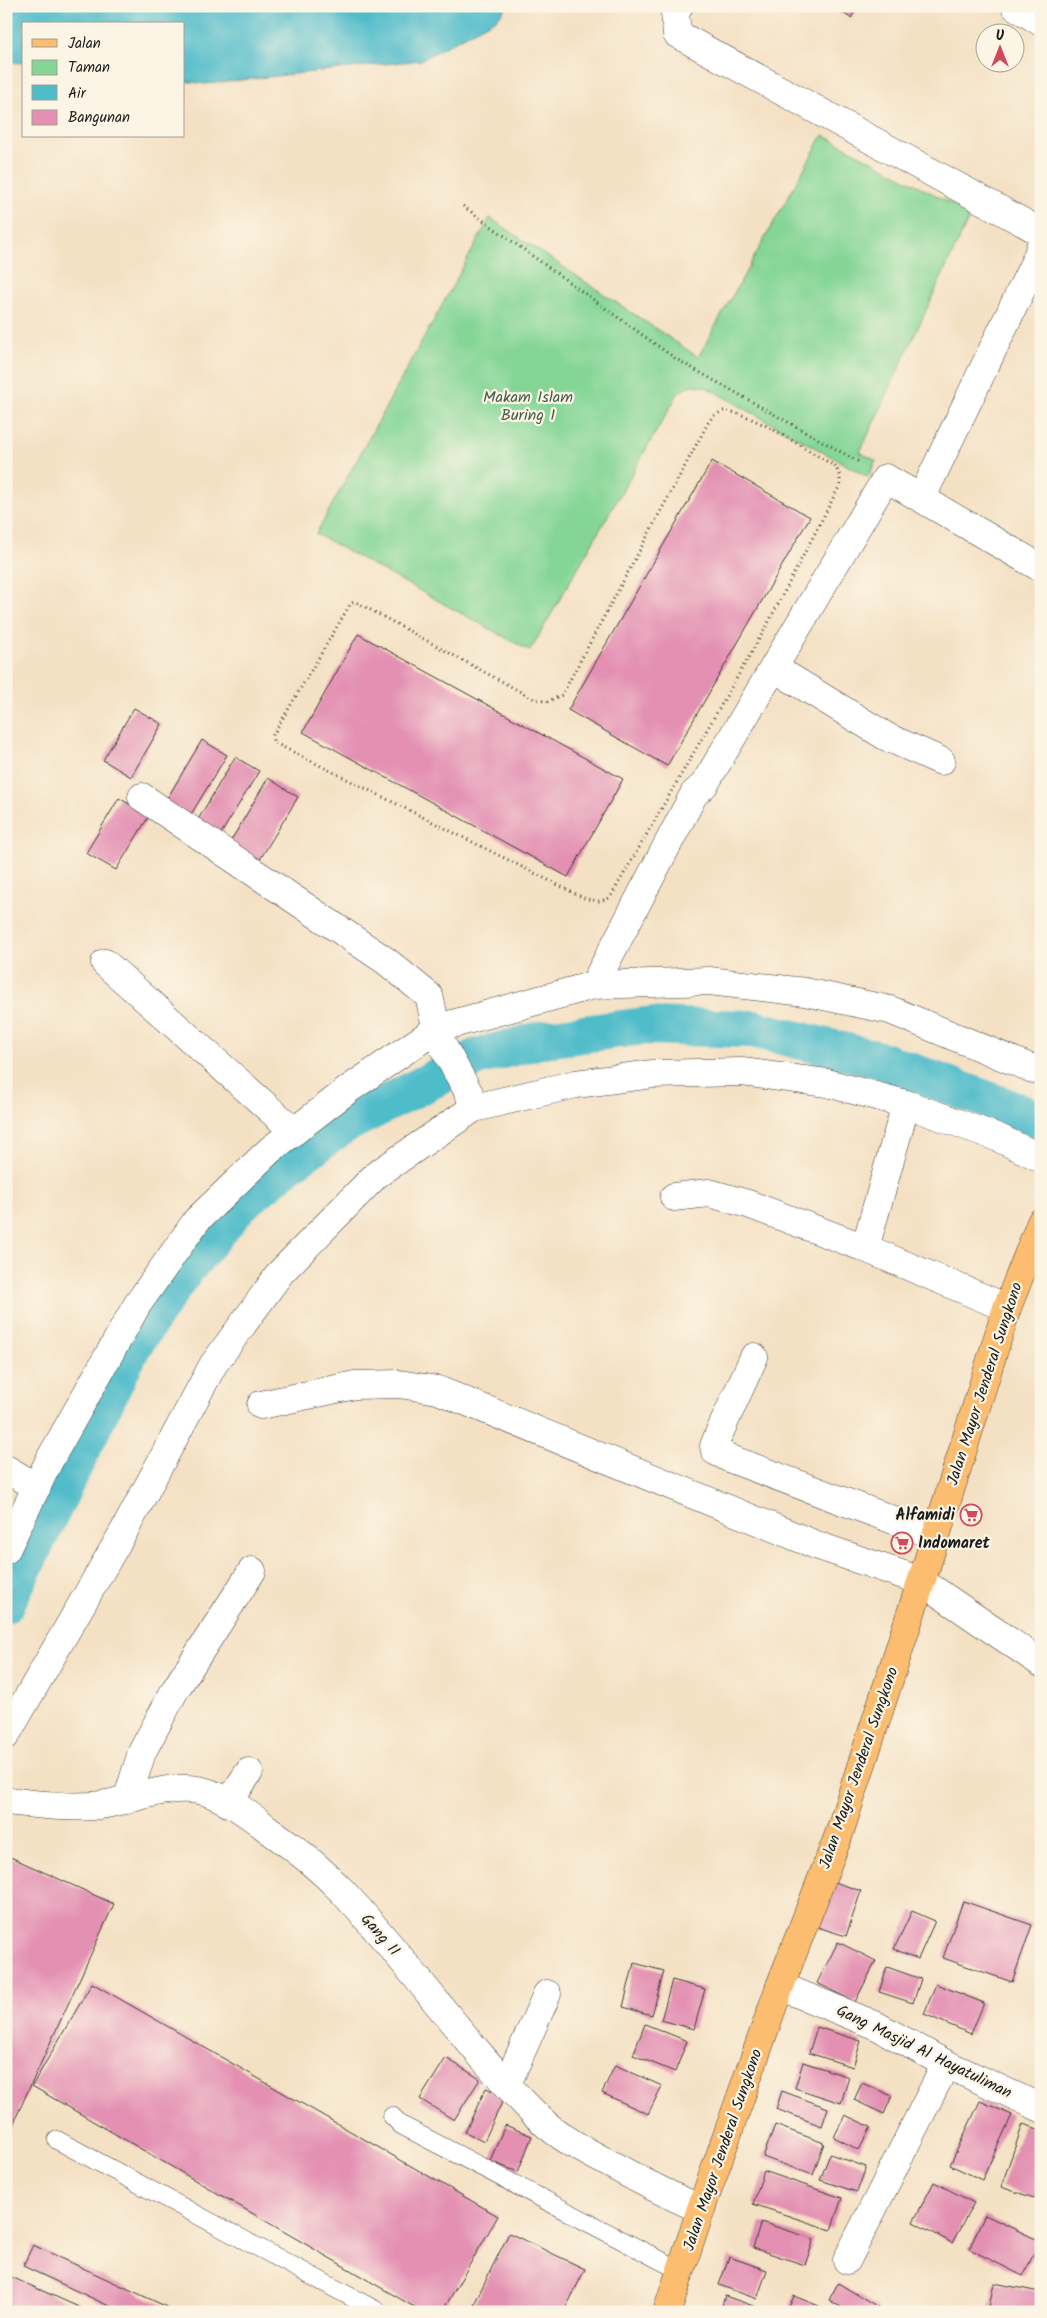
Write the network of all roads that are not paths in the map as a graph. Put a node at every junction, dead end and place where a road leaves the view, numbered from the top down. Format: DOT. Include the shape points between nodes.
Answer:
graph roads {
  1 [pos="678,6"];
  2 [pos="1015,6"];
  3 [pos="1041,22"];
  4 [pos="1041,232"];
  5 [pos="1041,244"];
  6 [pos="922,498"];
  7 [pos="1041,568"];
  8 [pos="774,668"];
  9 [pos="940,761"];
  10 [pos="142,797"];
  11 [pos="105,963"];
  12 [pos="594,985"];
  13 [pos="438,1034"];
  14 [pos="1041,1066"];
  15 [pos="471,1101"];
  16 [pos="906,1104"];
  17 [pos="294,1131"];
  18 [pos="1041,1158"];
  19 [pos="674,1197"];
  20 [pos="1041,1222"];
  21 [pos="865,1248"];
  22 [pos="1007,1308"];
  23 [pos="754,1357"];
  24 [pos="262,1405"];
  25 [pos="6,1470"];
  26 [pos="37,1486"];
  27 [pos="936,1536"];
  28 [pos="6,1550"];
  29 [pos="252,1571"];
  30 [pos="921,1581"];
  31 [pos="1041,1663"];
  32 [pos="6,1735"];
  33 [pos="249,1772"];
  34 [pos="6,1800"];
  35 [pos="127,1800"];
  36 [pos="228,1803"];
  37 [pos="780,1986"];
  38 [pos="547,1994"];
  39 [pos="946,2064"];
  40 [pos="507,2084"];
  41 [pos="1041,2108"];
  42 [pos="392,2116"];
  43 [pos="57,2140"];
  44 [pos="701,2209"];
  45 [pos="847,2260"];
  46 [pos="681,2271"];
  47 [pos="379,2312"];
  48 [pos="667,2312"];
  1 -- 4 [label="street" via="675,13 677,34"];
  2 -- 3 [label="street"];
  5 -- 6 [label="street"];
  6 -- 7 [label="street"];
  6 -- 8 [label="street" via="886,478"];
  8 -- 9 [label="street" via="887,737"];
  8 -- 12 [label="street" via="704,785 694,794"];
  10 -- 13 [label="street" via="386,961 429,996"];
  11 -- 17 [label="street"];
  12 -- 13 [label="street"];
  12 -- 14 [label="street" via="709,982 805,992 890,1010 1033,1069"];
  13 -- 15 [label="street"];
  13 -- 17 [label="street" via="349,1089"];
  15 -- 16 [label="street" via="643,1075 742,1072 827,1083"];
  15 -- 32 [label="street" via="376,1175 281,1272 213,1365 124,1531"];
  16 -- 18 [label="street" via="999,1138"];
  16 -- 21 [label="street"];
  17 -- 26 [label="street" via="197,1220 137,1304"];
  19 -- 21 [label="street" via="709,1193 748,1204"];
  20 -- 22 [label="main road, Jalan Mayor Jenderal Sungkono"];
  21 -- 22 [label="street"];
  22 -- 27 [label="main road, Jalan Mayor Jenderal Sungkono"];
  23 -- 27 [label="street" via="716,1441 715,1451"];
  24 -- 30 [label="street" via="355,1385 399,1384 438,1390 816,1544"];
  25 -- 26 [label="street"];
  26 -- 28 [label="street"];
  27 -- 30 [label="main road, Jalan Mayor Jenderal Sungkono"];
  29 -- 35 [label="street" via="174,1690 142,1752"];
  30 -- 31 [label="street"];
  30 -- 37 [label="main road, Jalan Mayor Jenderal Sungkono" via="838,1836"];
  33 -- 36 [label="street"];
  34 -- 35 [label="street, Gang II" via="63,1807"];
  35 -- 36 [label="street, Gang II" via="188,1790 211,1794"];
  36 -- 40 [label="street, Gang II" via="302,1854 341,1890"];
  37 -- 39 [label="street, Gang Masjid Al Hayatuliman" via="877,2026"];
  37 -- 44 [label="main road, Jalan Mayor Jenderal Sungkono"];
  38 -- 40 [label="street"];
  39 -- 41 [label="street, Gang Masjid Al Hayatuliman"];
  39 -- 45 [label="street"];
  40 -- 44 [label="street, Gang II" via="541,2120 576,2146 667,2195"];
  42 -- 46 [label="lane" via="401,2124"];
  43 -- 47 [label="lane"];
  44 -- 46 [label="main road, Jalan Mayor Jenderal Sungkono"];
  46 -- 48 [label="main road, Jalan Mayor Jenderal Sungkono"];
}
